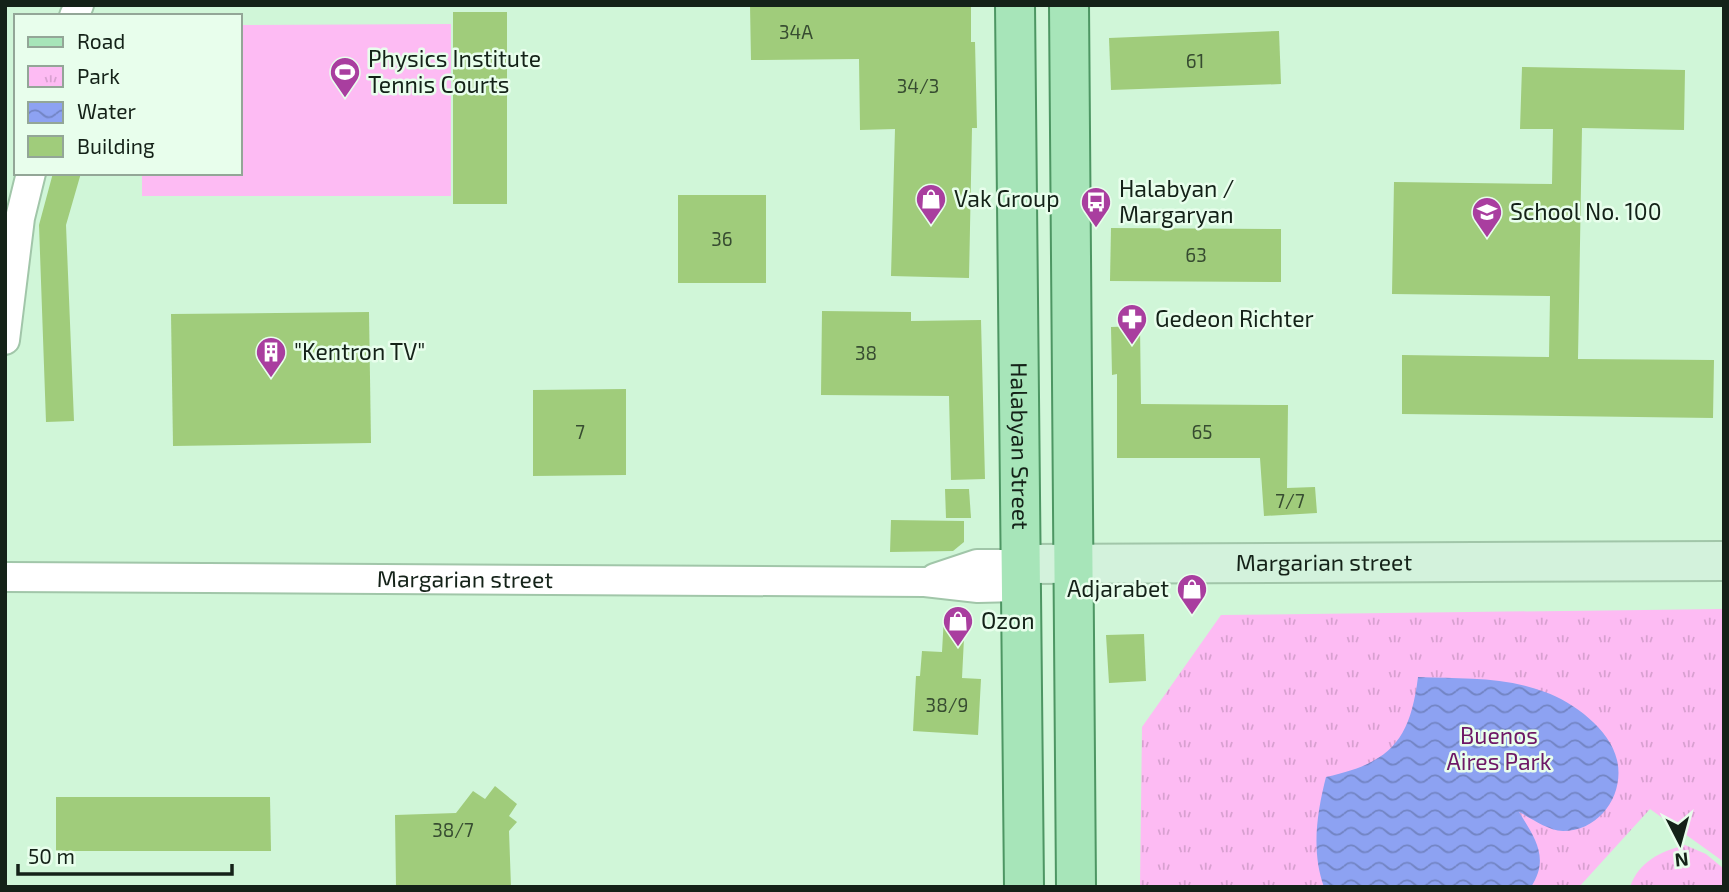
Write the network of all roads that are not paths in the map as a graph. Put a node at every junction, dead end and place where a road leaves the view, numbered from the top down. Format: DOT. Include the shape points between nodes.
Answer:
graph roads {
  1 [pos="1015,5"];
  2 [pos="1069,5"];
  3 [pos="31,175"];
  4 [pos="5,340"];
  5 [pos="1724,561"];
  6 [pos="1022,576"];
  7 [pos="1075,576"];
  8 [pos="5,577"];
  9 [pos="1724,582"];
  10 [pos="1024,887"];
  11 [pos="1076,887"];
  1 -- 6 [label="main road, Halabyan Street"];
  2 -- 7 [label="main road"];
  3 -- 4 [label="street" via="20,218"];
  5 -- 7 [label="main road, Margarian street"];
  6 -- 7 [label="main road, Margarian street"];
  6 -- 8 [label="street, Margarian street" via="977,564 925,582"];
  6 -- 10 [label="main road, Halabyan Street"];
  7 -- 9 [label="main road, Margarian street"];
  7 -- 11 [label="main road"];
}
